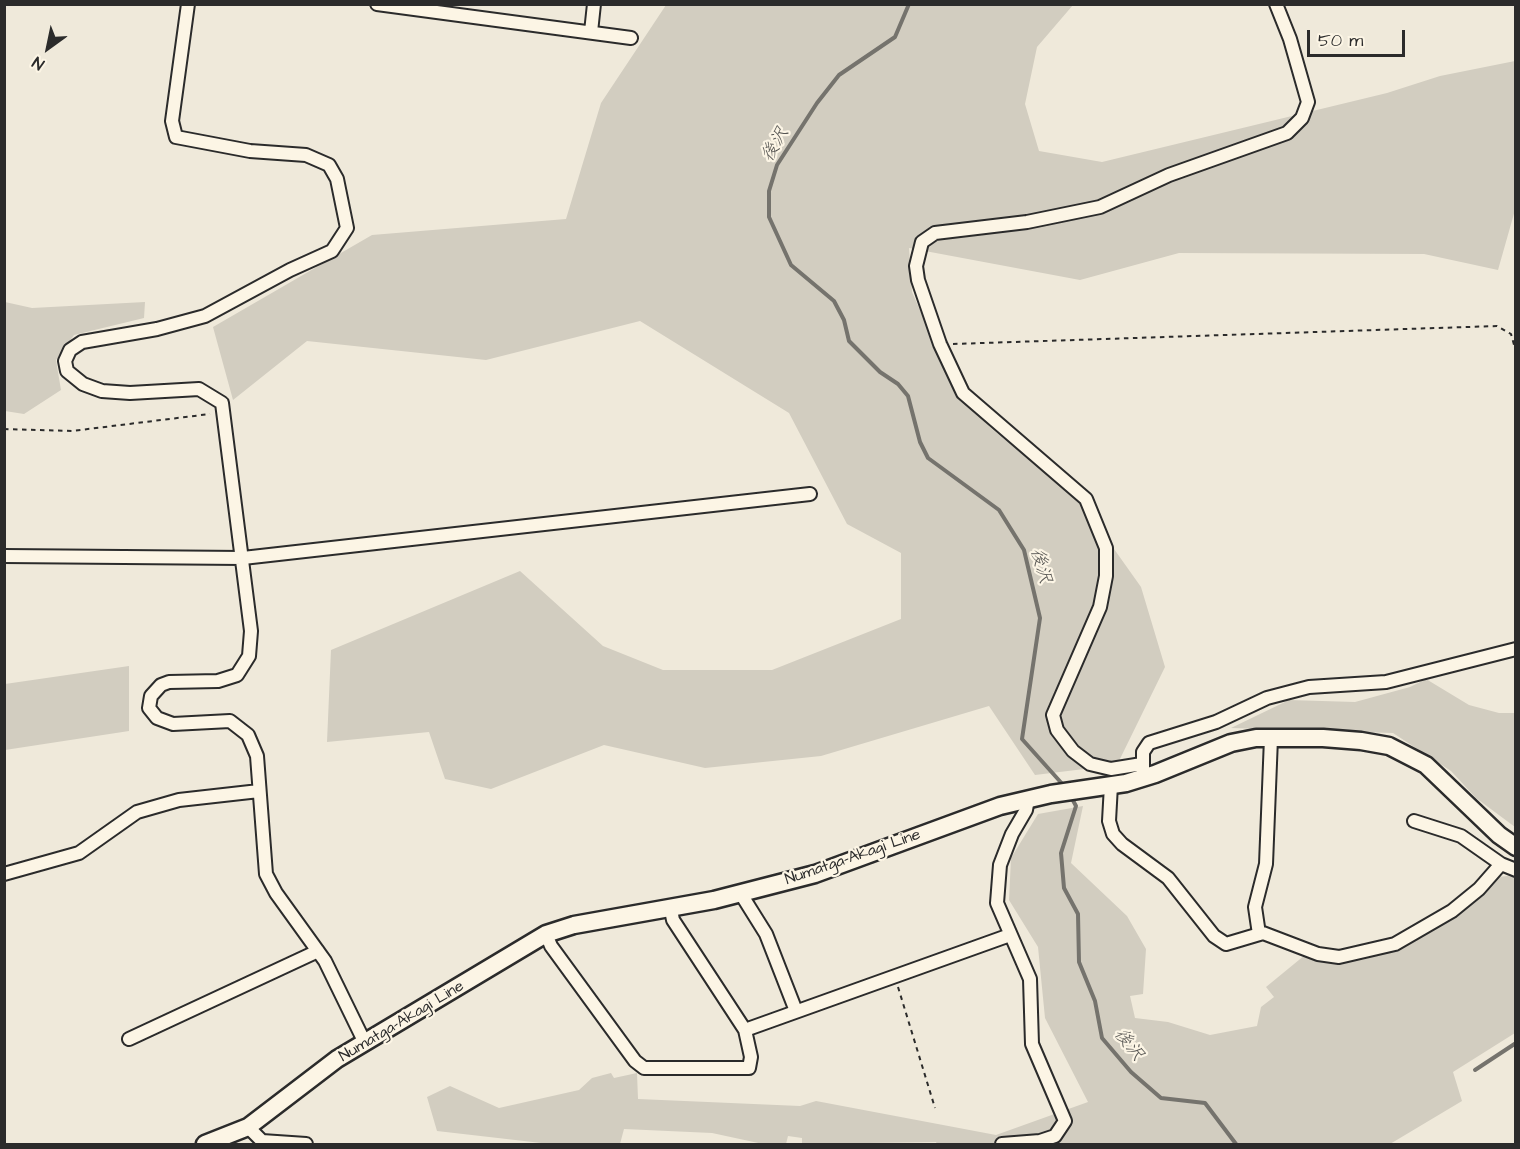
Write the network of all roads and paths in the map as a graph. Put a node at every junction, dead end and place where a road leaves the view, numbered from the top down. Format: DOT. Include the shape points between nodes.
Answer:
graph roads {
  1 [pos="188,4"];
  2 [pos="377,4"];
  3 [pos="594,4"];
  4 [pos="1276,4"];
  5 [pos="591,32"];
  6 [pos="631,38"];
  7 [pos="1515,333"];
  8 [pos="1511,334"];
  9 [pos="940,344"];
  10 [pos="1515,351"];
  11 [pos="224,412"];
  12 [pos="4,429"];
  13 [pos="810,494"];
  14 [pos="4,556"];
  15 [pos="243,558"];
  16 [pos="1515,649"];
  17 [pos="1271,738"];
  18 [pos="1143,771"];
  19 [pos="1111,785"];
  20 [pos="259,791"];
  21 [pos="1028,799"];
  22 [pos="1414,821"];
  23 [pos="1515,847"];
  24 [pos="1501,864"];
  25 [pos="1515,870"];
  26 [pos="4,874"];
  27 [pos="741,894"];
  28 [pos="670,910"];
  29 [pos="546,934"];
  30 [pos="1259,934"];
  31 [pos="1010,935"];
  32 [pos="318,951"];
  33 [pos="894,976"];
  34 [pos="796,1011"];
  35 [pos="745,1030"];
  36 [pos="129,1039"];
  37 [pos="365,1043"];
  38 [pos="935,1108"];
  39 [pos="248,1127"];
  40 [pos="205,1144"];
  41 [pos="306,1144"];
  42 [pos="1002,1144"];
  1 -- 11 [label="street" via="172,121 176,137 250,151 306,155 329,165 337,179 347,228 332,251 214,311 157,329 82,342 70,350 65,361 68,371 84,384 102,391 199,389 222,404"];
  2 -- 5 [label="street"];
  3 -- 5 [label="street"];
  4 -- 9 [label="street" via="1308,102 1302,118 1287,133 1169,175 1100,207 1027,222 935,233 922,242 916,266"];
  5 -- 6 [label="street"];
  7 -- 8 [label="path"];
  8 -- 9 [label="path" via="1497,326"];
  8 -- 10 [label="path"];
  9 -- 18 [label="street" via="963,393 1086,499 1106,548 1106,576 1100,607 1053,715 1057,730 1073,751 1090,764"];
  11 -- 12 [label="path" via="72,431"];
  11 -- 15 [label="street"];
  13 -- 15 [label="street"];
  14 -- 15 [label="street"];
  15 -- 20 [label="street" via="251,631 249,656 237,675 219,681 161,685 151,696 149,708 157,718 173,724 230,721 248,735 256,756"];
  16 -- 18 [label="street" via="1386,682 1295,689 1267,698 1188,732 1149,743 1143,752"];
  17 -- 18 [label="main road, Numatga-Akagi Line" via="1231,743"];
  17 -- 23 [label="main road, Numatga-Akagi Line" via="1361,741 1410,755 1443,778"];
  17 -- 30 [label="street" via="1266,864 1255,907"];
  18 -- 19 [label="main road, Numatga-Akagi Line"];
  19 -- 21 [label="main road, Numatga-Akagi Line"];
  19 -- 30 [label="street" via="1109,821 1117,839 1168,878 1220,941 1226,944"];
  20 -- 26 [label="street" via="179,800 137,812 79,853"];
  20 -- 32 [label="street" via="266,874"];
  21 -- 27 [label="main road, Numatga-Akagi Line" via="815,874"];
  21 -- 31 [label="street" via="997,879 997,903"];
  22 -- 24 [label="street" via="1461,836"];
  24 -- 25 [label="street"];
  24 -- 30 [label="street" via="1452,911 1395,944 1331,957"];
  27 -- 28 [label="main road, Numatga-Akagi Line"];
  27 -- 34 [label="street" via="766,934"];
  28 -- 29 [label="main road, Numatga-Akagi Line"];
  28 -- 35 [label="street"];
  29 -- 35 [label="street" via="635,1062 644,1068 743,1070 748,1068 751,1057"];
  29 -- 37 [label="main road, Numatga-Akagi Line"];
  31 -- 33 [label="street"];
  31 -- 42 [label="street" via="1030,979 1032,1044 1065,1121 1055,1136"];
  32 -- 36 [label="street"];
  32 -- 37 [label="street"];
  33 -- 34 [label="street"];
  33 -- 38 [label="path"];
  34 -- 35 [label="street"];
  37 -- 39 [label="main road, Numatga-Akagi Line" via="316,1074"];
  39 -- 40 [label="main road, Numatga-Akagi Line"];
  39 -- 41 [label="street" via="262,1141"];
}
